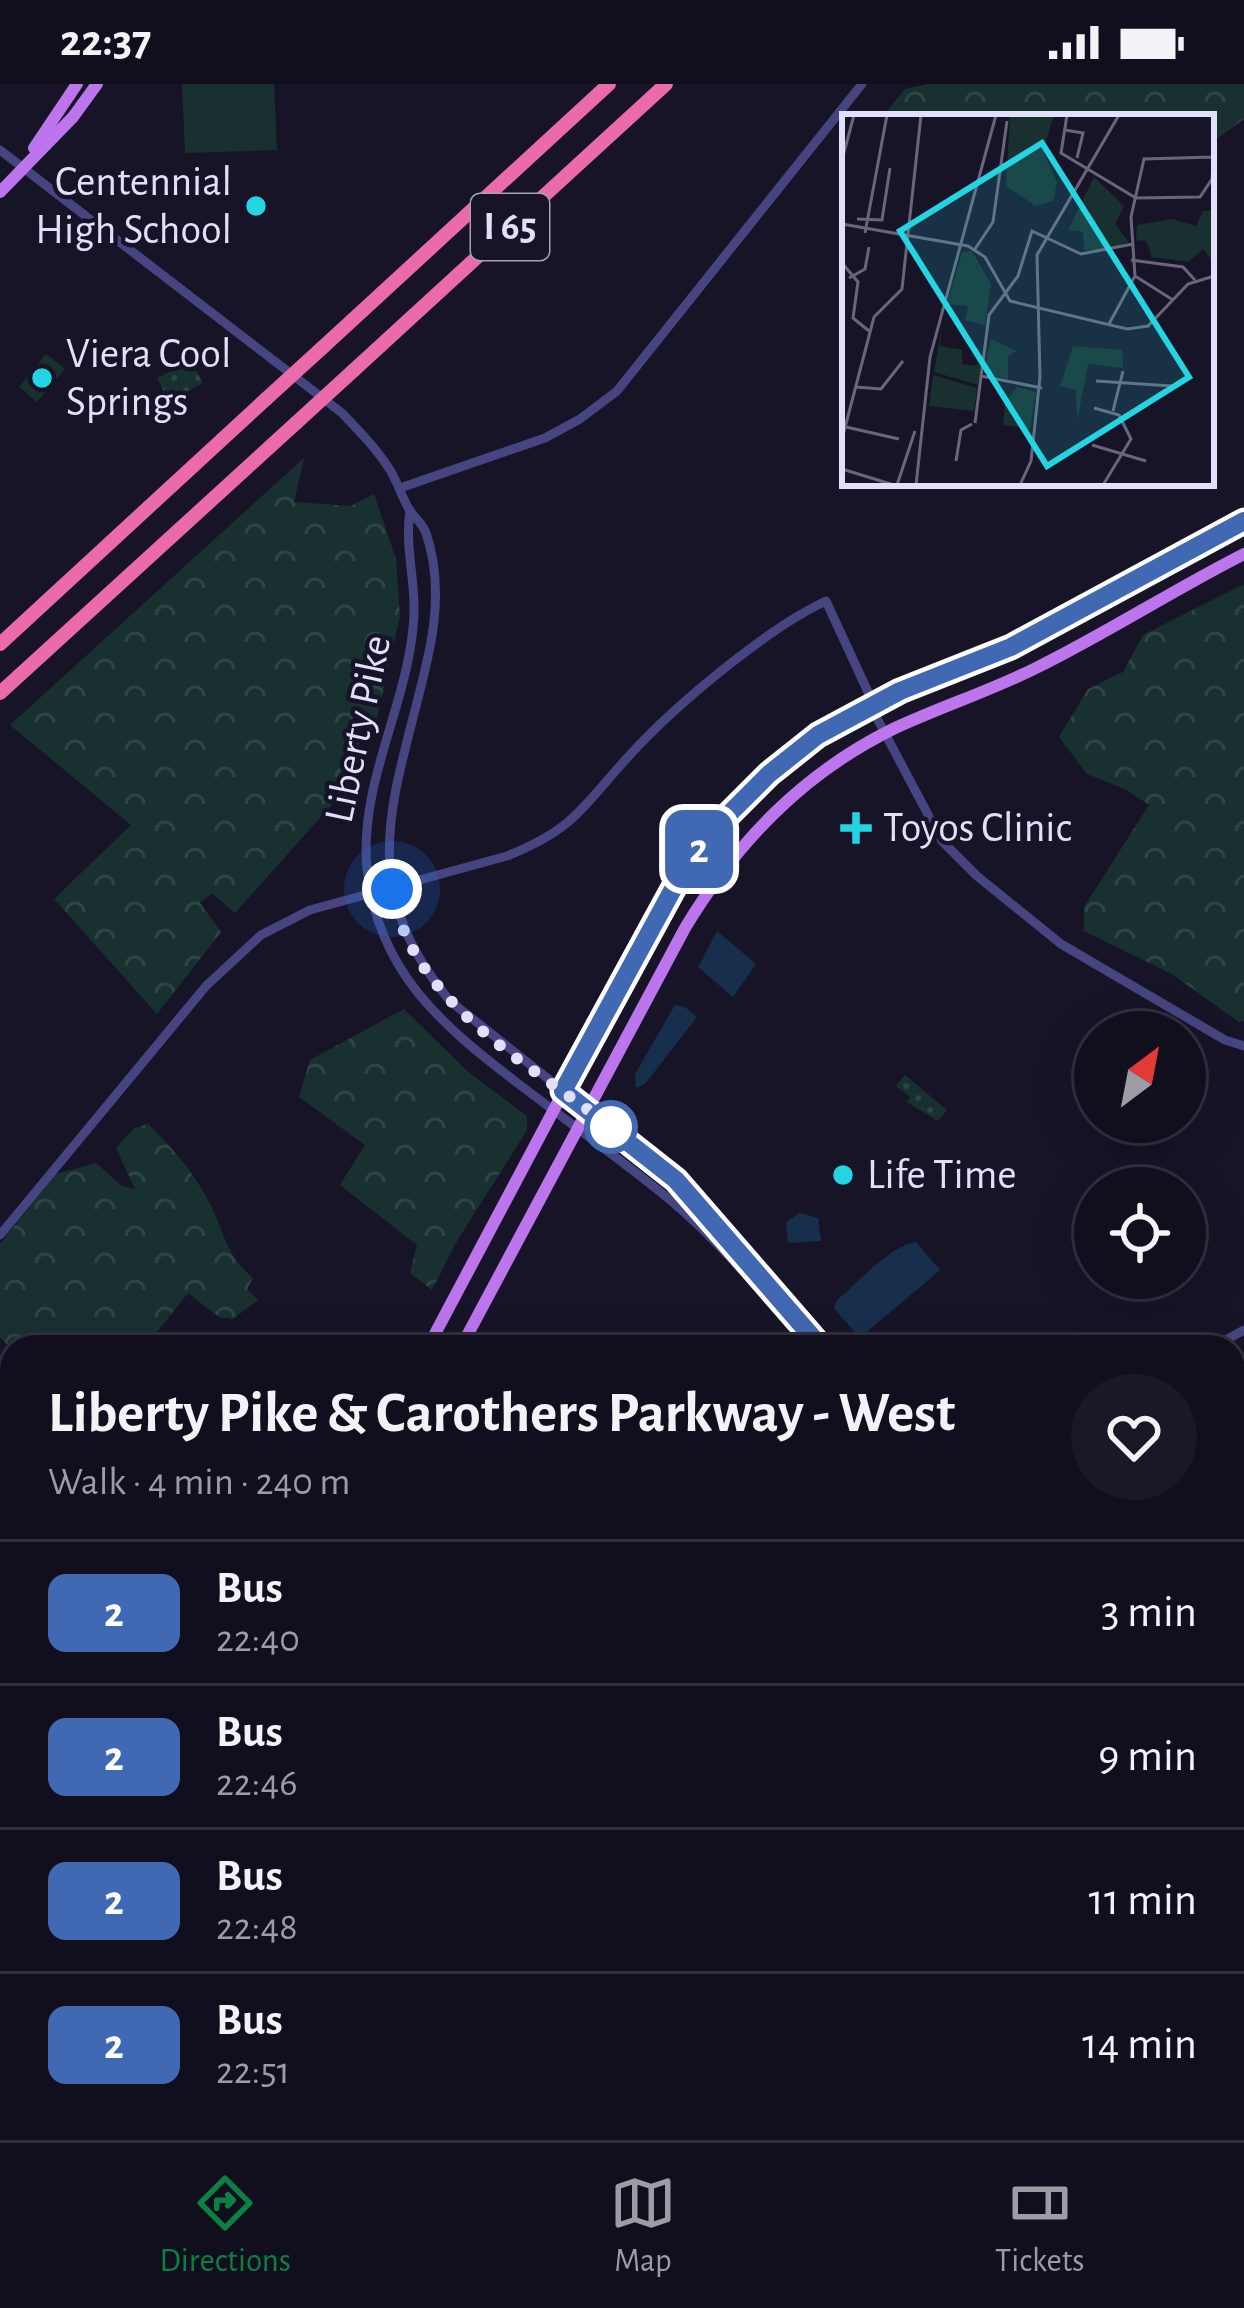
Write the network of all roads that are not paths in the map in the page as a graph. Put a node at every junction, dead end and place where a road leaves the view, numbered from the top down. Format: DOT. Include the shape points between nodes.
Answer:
graph roads {
  1 [pos="77,84"];
  2 [pos="97,84"];
  3 [pos="609,84"];
  4 [pos="666,84"];
  5 [pos="862,84"];
  6 [pos="0,150"];
  7 [pos="22,167"];
  8 [pos="0,192"];
  9 [pos="400,488"];
  10 [pos="410,510"];
  11 [pos="1244,520"];
  12 [pos="1244,554"];
  13 [pos="0,644"];
  14 [pos="0,693"];
  15 [pos="871,707"];
  16 [pos="887,733"];
  17 [pos="388,734"];
  18 [pos="408,739"];
  19 [pos="392,889"];
  20 [pos="371,893"];
  21 [pos="1244,1046"];
  22 [pos="563,1091"];
  23 [pos="587,1109"];
  24 [pos="553,1111"];
  25 [pos="577,1129"];
  26 [pos="0,1235"];
  27 [pos="434,1335"];
  28 [pos="467,1335"];
  29 [pos="805,1335"];
  30 [pos="807,1335"];
  1 -- 7 [label="main road"];
  2 -- 7 [label="main road"];
  3 -- 13 [label="highway, I 65, bridge"];
  4 -- 14 [label="highway, I 65 / I 65, bridge"];
  5 -- 9 [label="street" via="617,391 545,438"];
  6 -- 7 [label="street, Liberty Pike"];
  7 -- 8 [label="main road"];
  7 -- 9 [label="street, Liberty Pike" via="342,413"];
  9 -- 10 [label="street, Liberty Pike"];
  10 -- 17 [label="street, Liberty Pike" via="413,627"];
  10 -- 18 [label="street, Liberty Pike" via="432,555 436,603"];
  11 -- 15 [label="main road" via="1011,647"];
  12 -- 16 [label="main road" via="1049,662"];
  15 -- 16 [label="street"];
  15 -- 19 [label="street" via="826,601 679,707 561,830 507,856"];
  15 -- 22 [label="main road" via="769,774 700,849"];
  16 -- 21 [label="street" via="942,841 977,876 1061,944"];
  16 -- 23 [label="main road" via="806,784 743,844 685,928"];
  17 -- 18 [label="street"];
  17 -- 20 [label="street, Liberty Pike" via="369,810"];
  18 -- 19 [label="street, Liberty Pike" via="388,831"];
  19 -- 20 [label="street"];
  19 -- 22 [label="street, Liberty Pike" via="404,930 450,1001"];
  20 -- 24 [label="street, Liberty Pike" via="397,963 423,1003"];
  20 -- 26 [label="street" via="310,910 230,961"];
  22 -- 23 [label="street, Liberty Pike"];
  22 -- 24 [label="main road"];
  23 -- 25 [label="main road"];
  23 -- 30 [label="street, Liberty Pike" via="676,1180"];
  24 -- 25 [label="street, Liberty Pike"];
  24 -- 27 [label="main road"];
  25 -- 28 [label="main road"];
  25 -- 29 [label="street, Liberty Pike" via="685,1213"];
}
